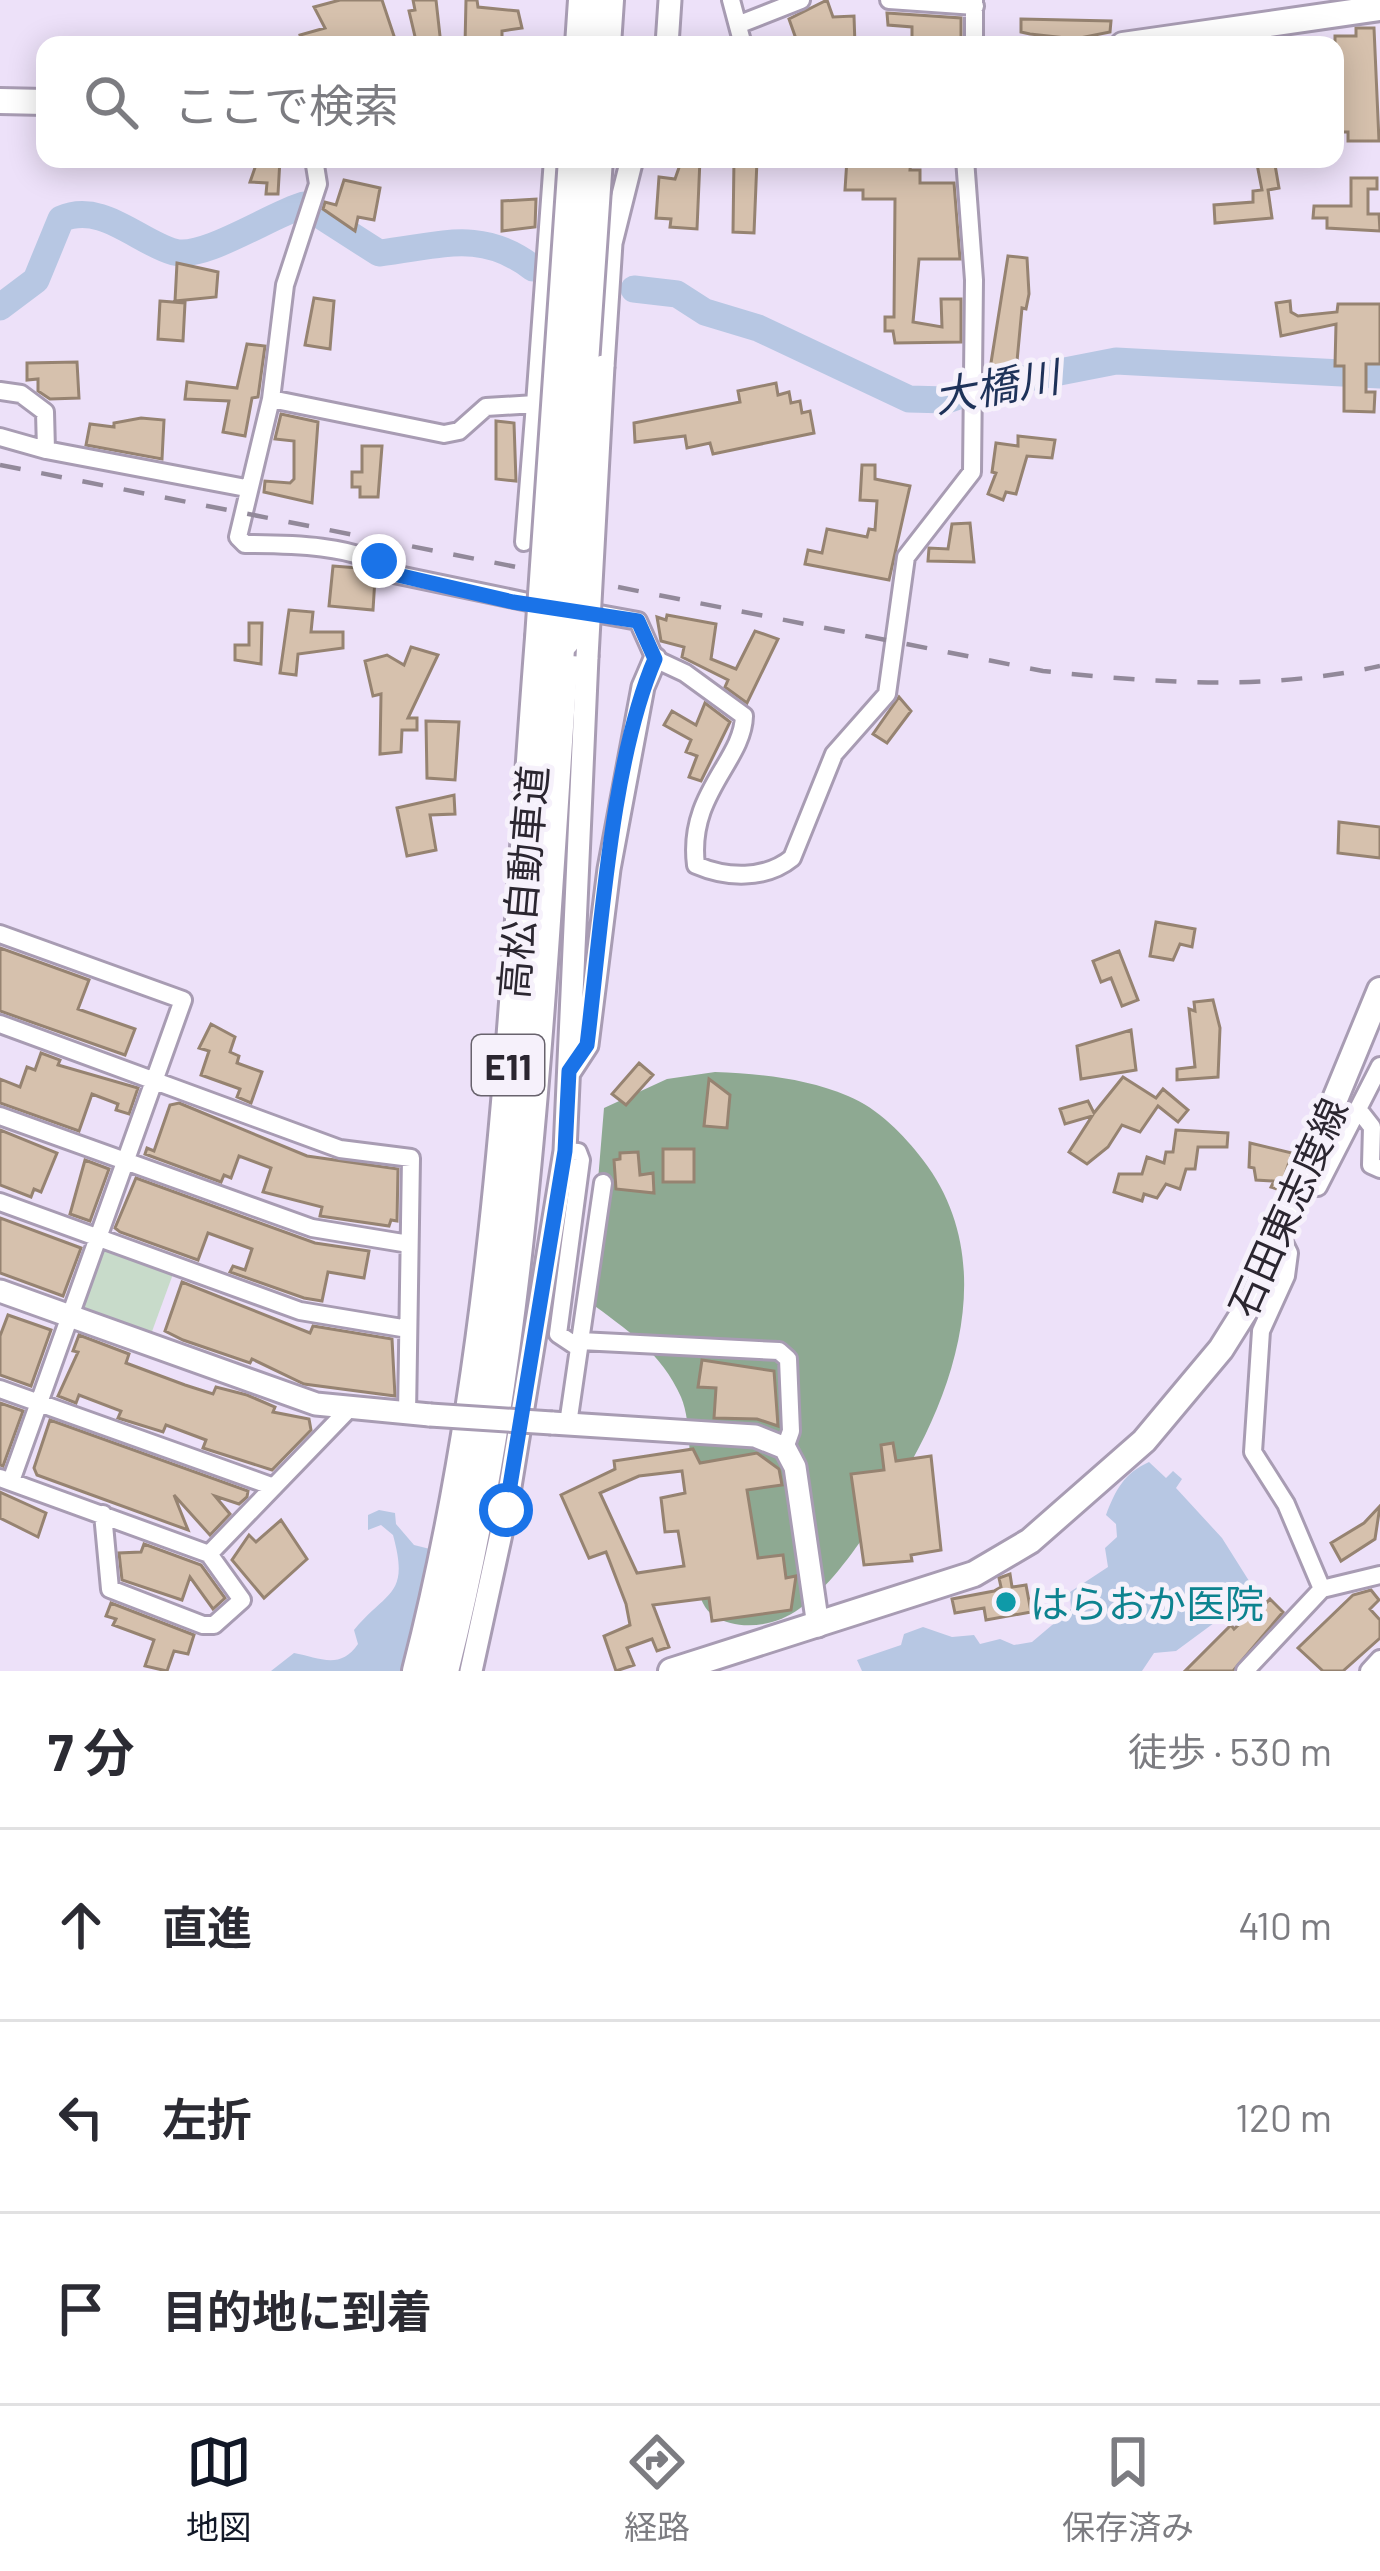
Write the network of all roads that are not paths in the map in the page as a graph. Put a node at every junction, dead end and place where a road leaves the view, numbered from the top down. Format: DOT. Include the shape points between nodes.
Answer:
graph roads {
  1 [pos="584,0"];
  2 [pos="608,0"];
  3 [pos="670,0"];
  4 [pos="731,0"];
  5 [pos="801,0"];
  6 [pos="889,0"];
  7 [pos="974,3"];
  8 [pos="1380,8"];
  9 [pos="740,24"];
  10 [pos="592,36"];
  11 [pos="594,36"];
  12 [pos="668,36"];
  13 [pos="742,36"];
  14 [pos="974,36"];
  15 [pos="1186,36"];
  16 [pos="0,100"];
  17 [pos="36,102"];
  18 [pos="315,168"];
  19 [pos="553,168"];
  20 [pos="574,168"];
  21 [pos="596,168"];
  22 [pos="630,168"];
  23 [pos="966,168"];
  24 [pos="0,391"];
  25 [pos="271,399"];
  26 [pos="535,404"];
  27 [pos="0,437"];
  28 [pos="46,450"];
  29 [pos="246,488"];
  30 [pos="524,542"];
  31 [pos="564,645"];
  32 [pos="655,659"];
  33 [pos="0,934"];
  34 [pos="1380,991"];
  35 [pos="0,1024"];
  36 [pos="1380,1068"];
  37 [pos="569,1071"];
  38 [pos="157,1082"];
  39 [pos="1358,1109"];
  40 [pos="0,1116"];
  41 [pos="565,1151"];
  42 [pos="128,1161"];
  43 [pos="1380,1168"];
  44 [pos="1304,1181"];
  45 [pos="603,1183"];
  46 [pos="0,1202"];
  47 [pos="1281,1237"];
  48 [pos="100,1238"];
  49 [pos="409,1244"];
  50 [pos="0,1291"];
  51 [pos="71,1317"];
  52 [pos="408,1329"];
  53 [pos="579,1344"];
  54 [pos="0,1389"];
  55 [pos="40,1403"];
  56 [pos="348,1410"];
  57 [pos="418,1415"];
  58 [pos="560,1424"];
  59 [pos="785,1448"];
  60 [pos="6,1479"];
  61 [pos="274,1487"];
  62 [pos="469,1493"];
  63 [pos="103,1514"];
  64 [pos="208,1554"];
  65 [pos="1380,1575"];
  66 [pos="1322,1589"];
  67 [pos="818,1626"];
  68 [pos="1380,1659"];
  69 [pos="418,1671"];
  70 [pos="443,1671"];
  71 [pos="471,1671"];
  72 [pos="671,1671"];
  73 [pos="1245,1671"];
  74 [pos="1369,1671"];
  1 -- 10 [label="highway"];
  2 -- 11 [label="highway"];
  3 -- 12 [label="street"];
  4 -- 9 [label="street"];
  5 -- 9 [label="street"];
  6 -- 7 [label="street"];
  7 -- 14 [label="street"];
  8 -- 15 [label="main road"];
  9 -- 13 [label="street"];
  16 -- 17 [label="main road"];
  18 -- 25 [label="street" via="318,184 285,285"];
  19 -- 26 [label="street"];
  20 -- 31 [label="highway, 高松自動車道 / E11, bridge"];
  21 -- 31 [label="highway, 高松自動車道 / E11, bridge"];
  22 -- 31 [label="street, bridge" via="611,243 603,366"];
  23 -- 32 [label="street" via="972,472 906,557 887,694 834,754 792,858 778,869 734,875 696,865 701,805 746,721"];
  24 -- 28 [label="street" via="21,394 45,412"];
  25 -- 26 [label="street" via="444,434 486,407"];
  25 -- 29 [label="street"];
  26 -- 30 [label="street"];
  27 -- 28 [label="street"];
  28 -- 29 [label="street"];
  29 -- 32 [label="street" via="238,537 245,544 361,556 389,573 638,621"];
  31 -- 37 [label="street"];
  31 -- 62 [label="highway, 高松自動車道 / E11" via="499,1164"];
  32 -- 37 [label="street" via="613,846 587,1045"];
  33 -- 38 [label="street" via="183,1000"];
  34 -- 44 [label="main road, 石田東志度線"];
  35 -- 38 [label="street"];
  36 -- 39 [label="street"];
  37 -- 41 [label="street"];
  38 -- 42 [label="street"];
  38 -- 49 [label="street" via="340,1149 411,1158"];
  39 -- 43 [label="street" via="1372,1126 1371,1165"];
  39 -- 44 [label="street" via="1318,1187"];
  40 -- 42 [label="street"];
  41 -- 53 [label="street" via="581,1160 558,1334"];
  41 -- 71 [label="street"];
  42 -- 48 [label="street"];
  42 -- 49 [label="street" via="312,1228"];
  44 -- 47 [label="main road, 石田東志度線"];
  45 -- 53 [label="street"];
  46 -- 48 [label="street"];
  47 -- 66 [label="street" via="1289,1253 1261,1330 1253,1452 1286,1504"];
  47 -- 67 [label="main road, 石田東志度線" via="1253,1298 1176,1407 1030,1541 974,1574"];
  48 -- 51 [label="street"];
  48 -- 52 [label="street" via="300,1312"];
  49 -- 52 [label="street"];
  50 -- 51 [label="street"];
  51 -- 55 [label="street"];
  51 -- 56 [label="street"];
  52 -- 57 [label="street"];
  53 -- 58 [label="street"];
  53 -- 59 [label="street" via="779,1351 788,1359"];
  54 -- 55 [label="street"];
  55 -- 60 [label="street"];
  55 -- 61 [label="street"];
  56 -- 57 [label="street"];
  56 -- 61 [label="street"];
  57 -- 58 [label="street, bridge"];
  58 -- 59 [label="street" via="755,1436"];
  59 -- 67 [label="street" via="796,1467"];
  60 -- 63 [label="street"];
  61 -- 64 [label="street"];
  62 -- 69 [label="highway, 高松自動車道 / E11"];
  62 -- 70 [label="highway, 高松自動車道 / E11"];
  63 -- 64 [label="street"];
  63 -- 64 [label="street" via="110,1589 214,1625 242,1600"];
  65 -- 66 [label="street"];
  66 -- 73 [label="street"];
  67 -- 72 [label="main road, 石田東志度線"];
  68 -- 74 [label="street"];
}
